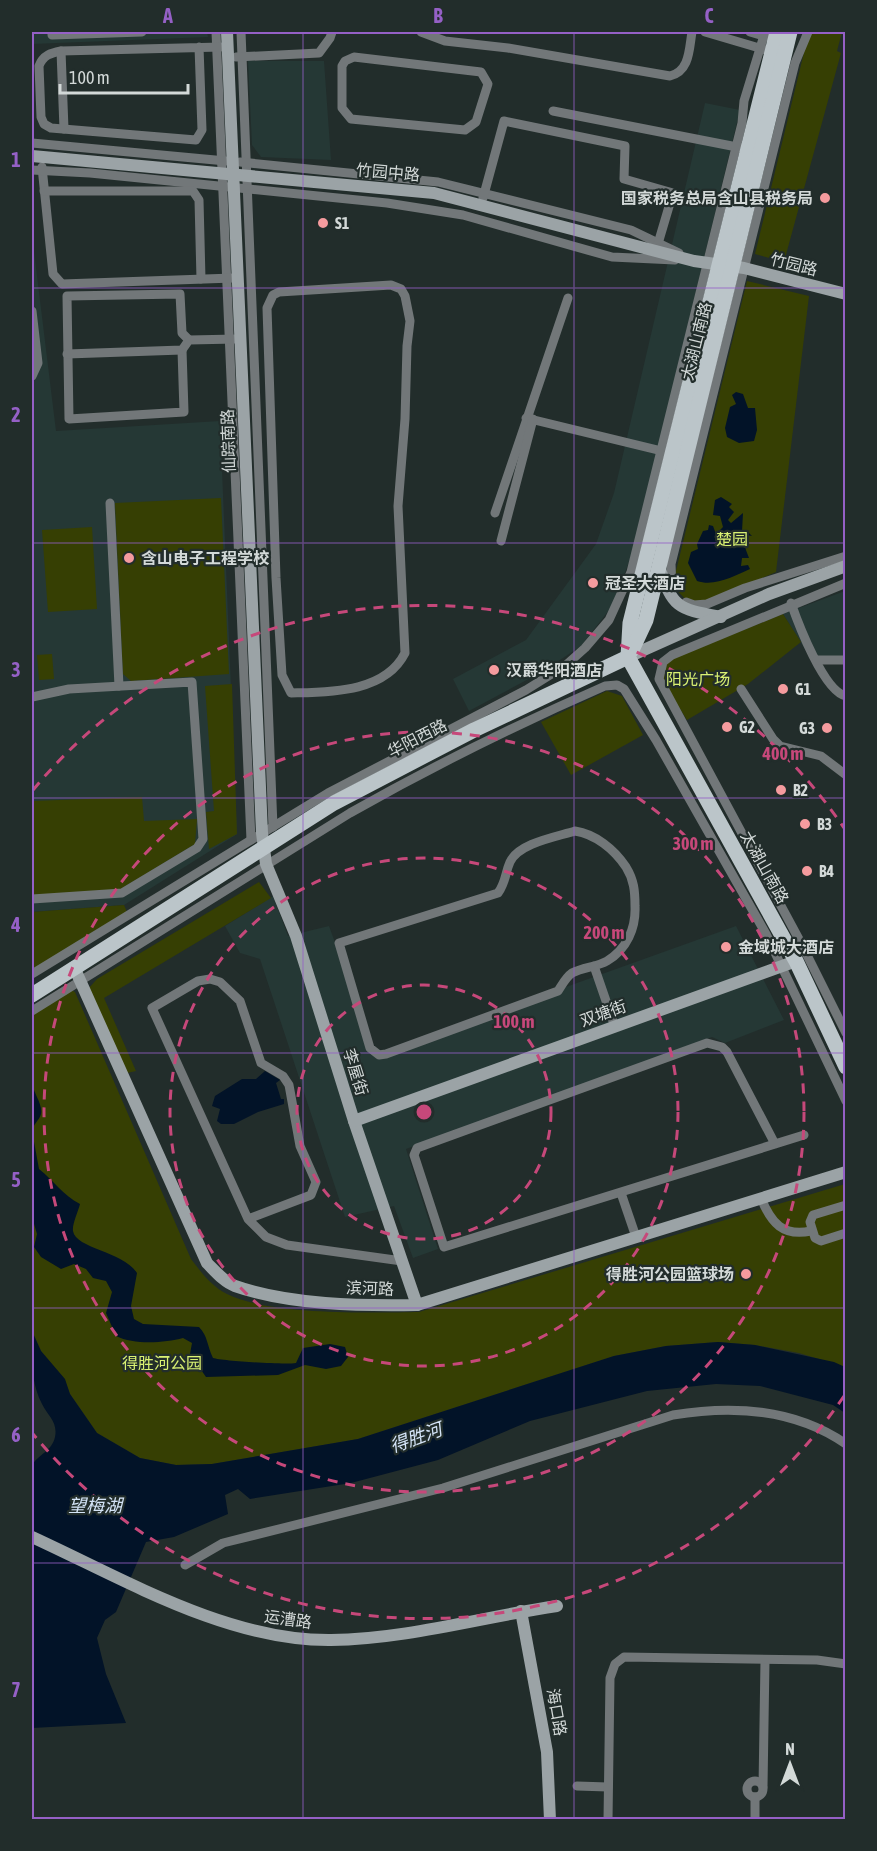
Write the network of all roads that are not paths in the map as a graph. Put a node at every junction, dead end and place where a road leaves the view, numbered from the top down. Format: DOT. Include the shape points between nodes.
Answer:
graph roads {
  1 [pos="52,32"];
  2 [pos="142,32"];
  3 [pos="216,32"];
  4 [pos="227,32"];
  5 [pos="241,32"];
  6 [pos="332,32"];
  7 [pos="421,32"];
  8 [pos="692,32"];
  9 [pos="705,32"];
  10 [pos="750,32"];
  11 [pos="790,32"];
  12 [pos="808,32"];
  13 [pos="769,40"];
  14 [pos="199,47"];
  15 [pos="61,51"];
  16 [pos="229,52"];
  17 [pos="553,111"];
  18 [pos="351,118"];
  19 [pos="64,129"];
  20 [pos="32,143"];
  21 [pos="749,149"];
  22 [pos="36,156"];
  23 [pos="234,161"];
  24 [pos="32,170"];
  25 [pos="42,171"];
  26 [pos="234,175"];
  27 [pos="235,188"];
  28 [pos="44,191"];
  29 [pos="483,197"];
  30 [pos="656,251"];
  31 [pos="694,261"];
  32 [pos="726,266"];
  33 [pos="233,278"];
  34 [pos="201,279"];
  35 [pos="846,294"];
  36 [pos="568,298"];
  37 [pos="32,311"];
  38 [pos="235,339"];
  39 [pos="189,340"];
  40 [pos="182,350"];
  41 [pos="67,354"];
  42 [pos="32,376"];
  43 [pos="529,419"];
  44 [pos="673,454"];
  45 [pos="110,503"];
  46 [pos="495,513"];
  47 [pos="273,516"];
  48 [pos="254,518"];
  49 [pos="501,541"];
  50 [pos="275,556"];
  51 [pos="846,556"];
  52 [pos="255,557"];
  53 [pos="659,564"];
  54 [pos="846,566"];
  55 [pos="846,583"];
  56 [pos="791,603"];
  57 [pos="721,617"];
  58 [pos="628,657"];
  59 [pos="817,660"];
  60 [pos="846,660"];
  61 [pos="119,686"];
  62 [pos="741,689"];
  63 [pos="846,696"];
  64 [pos="32,697"];
  65 [pos="846,774"];
  66 [pos="262,837"];
  67 [pos="266,864"];
  68 [pos="32,899"];
  69 [pos="789,964"];
  70 [pos="594,966"];
  71 [pos="32,974"];
  72 [pos="77,974"];
  73 [pos="32,995"];
  74 [pos="32,1011"];
  75 [pos="615,1027"];
  76 [pos="846,1033"];
  77 [pos="846,1067"];
  78 [pos="846,1101"];
  79 [pos="354,1121"];
  80 [pos="804,1135"];
  81 [pos="775,1144"];
  82 [pos="846,1172"];
  83 [pos="621,1193"];
  84 [pos="761,1198"];
  85 [pos="846,1205"];
  86 [pos="248,1219"];
  87 [pos="812,1231"];
  88 [pos="846,1233"];
  89 [pos="636,1237"];
  90 [pos="402,1261"];
  91 [pos="417,1305"];
  92 [pos="846,1444"];
  93 [pos="32,1537"];
  94 [pos="185,1565"];
  95 [pos="557,1606"];
  96 [pos="521,1611"];
  97 [pos="765,1660"];
  98 [pos="846,1664"];
  99 [pos="577,1786"];
  100 [pos="608,1787"];
  101 [pos="550,1820"];
  102 [pos="608,1820"];
  103 [pos="755,1820"];
  1 -- 2 [label="street"];
  3 -- 16 [label="street"];
  4 -- 16 [label="main road, 仙踪南路"];
  5 -- 16 [label="street"];
  6 -- 16 [label="street" via="319,53"];
  7 -- 8 [label="street" via="445,41 670,76 686,63"];
  9 -- 13 [label="street"];
  10 -- 13 [label="street"];
  11 -- 21 [label="main road, 太湖山南路"];
  12 -- 32 [label="street"];
  13 -- 21 [label="main road, 太湖山南路"];
  14 -- 15 [label="street"];
  14 -- 16 [label="street"];
  14 -- 19 [label="street" via="202,130 196,140"];
  15 -- 19 [label="street"];
  15 -- 19 [label="street" via="45,56 39,66 41,117 44,124"];
  16 -- 23 [label="main road, 仙踪南路"];
  17 -- 21 [label="street"];
  18 -- 18 [label="street" via="465,130 476,122 488,81 474,69 348,58 342,66 342,108"];
  20 -- 23 [label="street"];
  21 -- 32 [label="main road, 太湖山南路"];
  21 -- 32 [label="street"];
  22 -- 25 [label="street"];
  22 -- 26 [label="main road, 竹园中路"];
  23 -- 26 [label="main road, 仙踪南路"];
  23 -- 29 [label="street" via="438,182"];
  24 -- 25 [label="street"];
  25 -- 27 [label="street"];
  25 -- 28 [label="street"];
  26 -- 27 [label="main road, 仙踪南路"];
  26 -- 29 [label="main road, 竹园中路"];
  27 -- 31 [label="street" via="463,215 612,257"];
  27 -- 33 [label="main road, 仙踪南路"];
  27 -- 48 [label="street"];
  28 -- 34 [label="street" via="53,274 62,284"];
  28 -- 34 [label="street" via="193,191 199,200"];
  29 -- 30 [label="main road, 竹园中路"];
  29 -- 30 [label="street" via="504,121 625,146 624,178 673,193"];
  29 -- 31 [label="street" via="631,230"];
  30 -- 31 [label="main road, 竹园中路"];
  31 -- 32 [label="main road, 竹园中路"];
  32 -- 35 [label="main road, 竹园路"];
  32 -- 44 [label="main road, 太湖山南路"];
  32 -- 44 [label="street"];
  32 -- 51 [label="street" via="670,564 672,588 694,606 707,604"];
  33 -- 34 [label="street"];
  33 -- 38 [label="main road, 仙踪南路"];
  36 -- 43 [label="street"];
  37 -- 42 [label="street" via="38,363"];
  38 -- 39 [label="street"];
  38 -- 48 [label="main road, 仙踪南路"];
  38 -- 66 [label="street"];
  39 -- 40 [label="street"];
  39 -- 41 [label="street" via="182,333 180,294 67,296"];
  40 -- 41 [label="street"];
  40 -- 41 [label="street" via="184,412 69,419"];
  43 -- 44 [label="street"];
  43 -- 46 [label="street"];
  43 -- 49 [label="street"];
  44 -- 53 [label="main road, 太湖山南路"];
  44 -- 58 [label="main road, 太湖山南路" via="630,623"];
  44 -- 66 [label="street" via="624,590 609,620 585,648 526,690 403,752"];
  45 -- 61 [label="street"];
  47 -- 48 [label="street"];
  47 -- 50 [label="street"];
  47 -- 50 [label="street" via="267,387 269,301 279,292 397,286 409,303 411,321 398,506 403,656 395,666 370,683 328,692 291,693 282,675"];
  48 -- 52 [label="main road, 仙踪南路"];
  50 -- 52 [label="street"];
  52 -- 66 [label="main road, 仙踪南路"];
  53 -- 57 [label="main road" via="669,595 676,603 694,612"];
  53 -- 58 [label="main road, 太湖山南路" via="644,626"];
  54 -- 57 [label="main road, 华阳西路" via="769,594"];
  55 -- 56 [label="street"];
  56 -- 59 [label="street"];
  56 -- 76 [label="street" via="672,655 661,667 659,680"];
  57 -- 58 [label="main road, 华阳西路"];
  58 -- 66 [label="main road, 华阳西路"];
  58 -- 69 [label="main road, 太湖山南路"];
  59 -- 60 [label="street"];
  59 -- 63 [label="street" via="837,692"];
  61 -- 64 [label="street" via="69,689"];
  61 -- 68 [label="street" via="192,682 201,844 122,892"];
  62 -- 65 [label="street" via="772,740 780,746 821,756"];
  66 -- 67 [label="main road, 李屋街"];
  66 -- 71 [label="street"];
  66 -- 72 [label="main road, 华阳西路"];
  67 -- 69 [label="street" via="447,761 536,716 605,686 617,685 624,689 656,740"];
  67 -- 72 [label="street"];
  67 -- 79 [label="main road, 李屋街" via="296,936"];
  69 -- 75 [label="main road, 双塘街"];
  69 -- 77 [label="main road, 太湖山南路"];
  69 -- 78 [label="street"];
  70 -- 70 [label="street" via="608,960 633,932 634,882 608,848 590,833 575,831 516,852 509,863 506,883 498,893 339,943 370,1048 379,1055 558,991 572,973"];
  70 -- 75 [label="street"];
  72 -- 73 [label="main road, 华阳西路"];
  72 -- 74 [label="street"];
  72 -- 91 [label="main road, 滨河路" via="207,1263 235,1286 299,1299 358,1306"];
  75 -- 79 [label="main road, 双塘街"];
  79 -- 90 [label="main road, 李屋街"];
  80 -- 81 [label="street"];
  81 -- 83 [label="street"];
  81 -- 83 [label="street" via="727,1052 707,1043 417,1148 414,1155 444,1247"];
  82 -- 84 [label="main road, 滨河路"];
  83 -- 89 [label="street"];
  84 -- 87 [label="street" via="775,1225 790,1233"];
  84 -- 89 [label="main road, 滨河路"];
  85 -- 87 [label="street" via="813,1215"];
  86 -- 86 [label="street" via="311,1195 316,1182 300,1146 289,1085 283,1076 261,1063 240,1001 220,982 198,981 152,1008"];
  86 -- 90 [label="street" via="266,1237 287,1245"];
  87 -- 88 [label="street" via="821,1241"];
  89 -- 91 [label="main road, 滨河路"];
  90 -- 91 [label="main road, 李屋街"];
  92 -- 94 [label="street" via="821,1430 764,1411 708,1409 673,1414 443,1488 232,1540"];
  93 -- 96 [label="main road, 运漕路" via="156,1594 240,1627 288,1638 329,1640 404,1633"];
  95 -- 96 [label="main road, 运漕路"];
  96 -- 101 [label="main road, 海口路" via="545,1741"];
  97 -- 98 [label="street"];
  97 -- 100 [label="street" via="618,1660 610,1678"];
  97 -- 103 [label="street" via="763,1787 758,1782 749,1784 749,1793 755,1797"];
  99 -- 100 [label="street"];
  100 -- 102 [label="street"];
}
